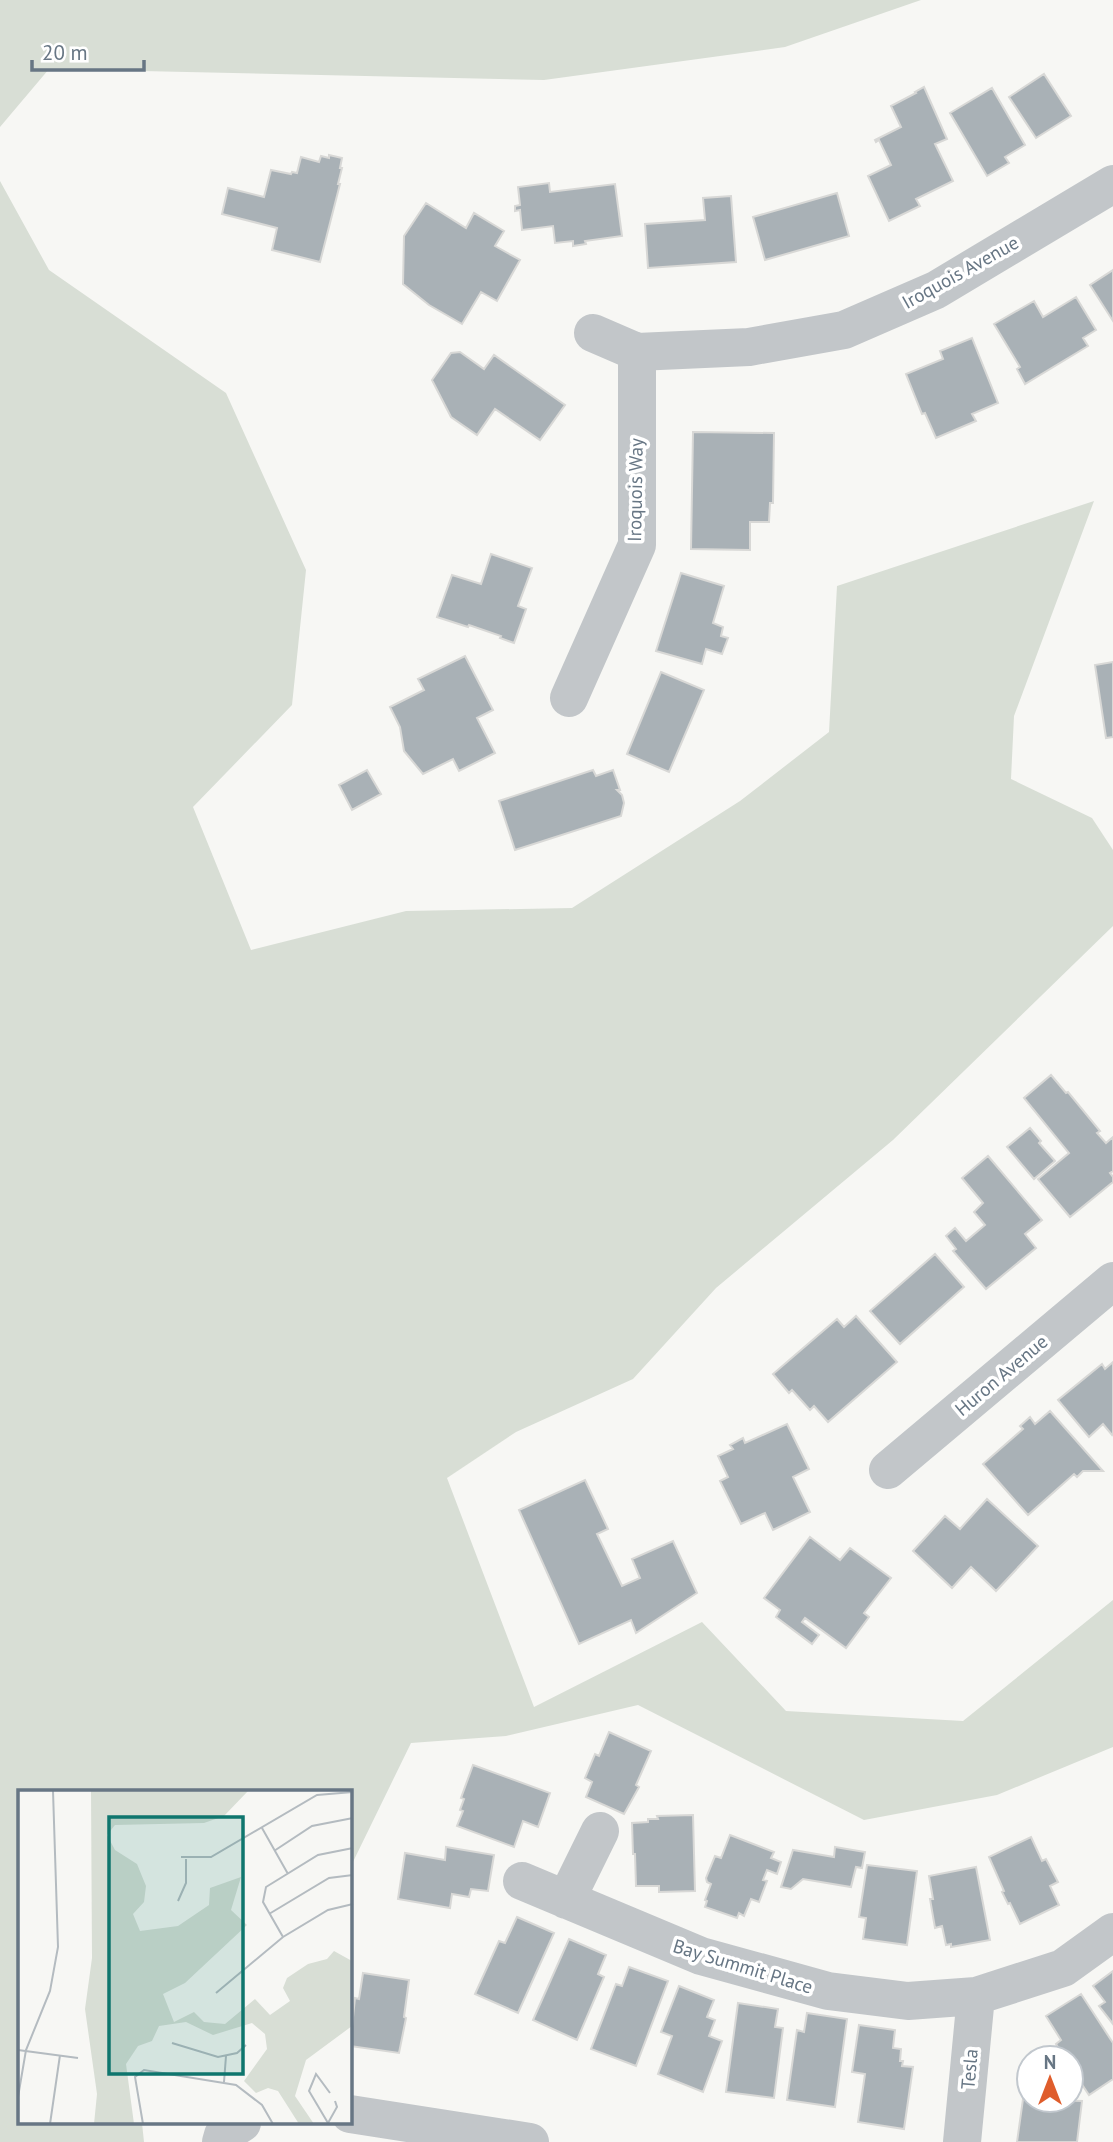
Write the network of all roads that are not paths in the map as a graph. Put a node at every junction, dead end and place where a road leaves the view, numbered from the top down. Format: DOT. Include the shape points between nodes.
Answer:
graph roads {
  1 [pos="1113,184"];
  2 [pos="593,333"];
  3 [pos="637,352"];
  4 [pos="569,698"];
  5 [pos="1113,1281"];
  6 [pos="888,1470"];
  7 [pos="600,1830"];
  8 [pos="522,1881"];
  9 [pos="566,1900"];
  10 [pos="1113,1932"];
  11 [pos="976,1996"];
  12 [pos="352,2114"];
  13 [pos="240,2124"];
  14 [pos="221,2142"];
  15 [pos="530,2142"];
  16 [pos="962,2142"];
  1 -- 3 [label="street, Iroquois Avenue" via="936,290 844,330 748,347"];
  2 -- 3 [label="street, Iroquois Avenue"];
  3 -- 4 [label="street, Iroquois Way" via="637,545"];
  5 -- 6 [label="street, Huron Avenue"];
  7 -- 9 [label="street"];
  8 -- 9 [label="street, Bay Summit Place"];
  9 -- 11 [label="street, Bay Summit Place" via="701,1956 828,1991 908,2001"];
  10 -- 11 [label="street, Bay Summit Place" via="1063,1968"];
  11 -- 16 [label="street, Tesla"];
  12 -- 15 [label="street"];
  13 -- 14 [label="street" via="223,2135"];
}
